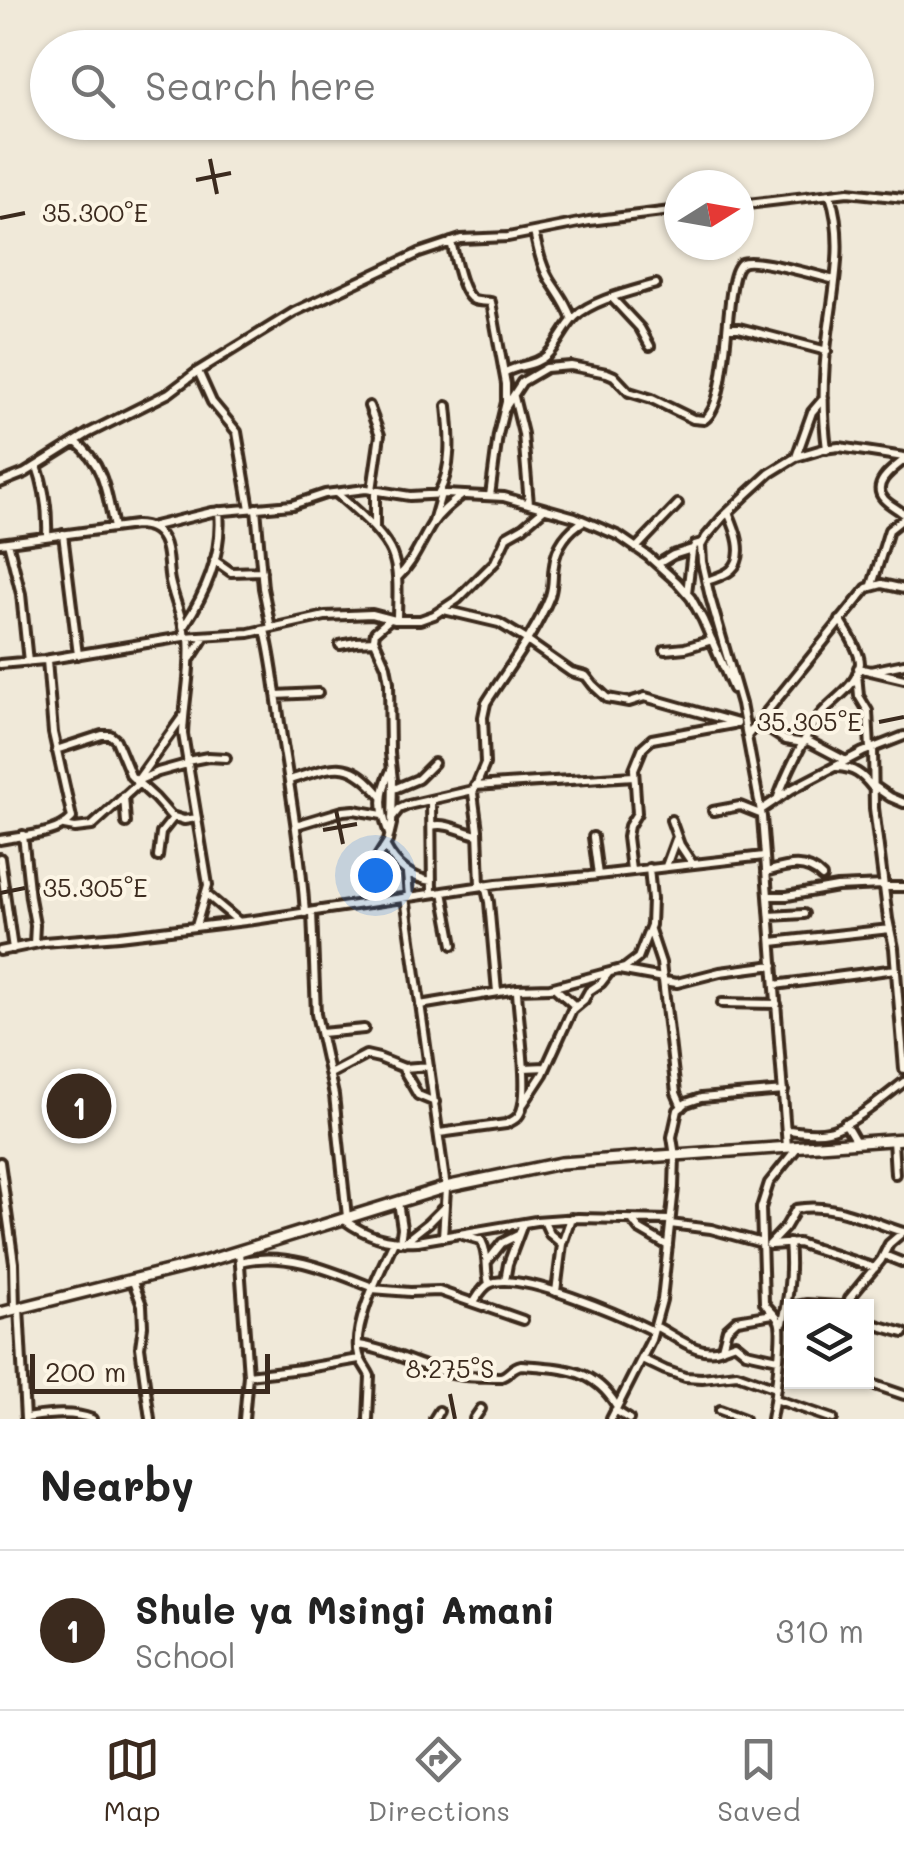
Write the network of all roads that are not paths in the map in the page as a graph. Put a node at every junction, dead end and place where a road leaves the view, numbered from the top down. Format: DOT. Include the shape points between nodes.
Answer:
graph roads {
  1 [pos="830,195"];
  2 [pos="904,198"];
  3 [pos="754,203"];
  4 [pos="664,212"];
  5 [pos="534,232"];
  6 [pos="452,242"];
  7 [pos="835,280"];
  8 [pos="656,284"];
  9 [pos="612,298"];
  10 [pos="572,320"];
  11 [pos="728,328"];
  12 [pos="650,346"];
  13 [pos="827,351"];
  14 [pos="198,370"];
  15 [pos="504,373"];
  16 [pos="514,396"];
  17 [pos="825,397"];
  18 [pos="369,406"];
  19 [pos="447,406"];
  20 [pos="504,408"];
  21 [pos="76,442"];
  22 [pos="827,448"];
  23 [pos="796,457"];
  24 [pos="904,458"];
  25 [pos="37,466"];
  26 [pos="0,483"];
  27 [pos="373,490"];
  28 [pos="335,492"];
  29 [pos="440,494"];
  30 [pos="462,495"];
  31 [pos="490,496"];
  32 [pos="529,504"];
  33 [pos="678,504"];
  34 [pos="253,508"];
  35 [pos="544,509"];
  36 [pos="219,512"];
  37 [pos="728,512"];
  38 [pos="904,516"];
  39 [pos="585,521"];
  40 [pos="432,524"];
  41 [pos="150,527"];
  42 [pos="114,528"];
  43 [pos="376,532"];
  44 [pos="63,534"];
  45 [pos="47,536"];
  46 [pos="4,542"];
  47 [pos="703,543"];
  48 [pos="636,548"];
  49 [pos="693,549"];
  50 [pos="214,560"];
  51 [pos="657,564"];
  52 [pos="262,571"];
  53 [pos="397,578"];
  54 [pos="706,581"];
  55 [pos="872,585"];
  56 [pos="904,589"];
  57 [pos="687,593"];
  58 [pos="443,610"];
  59 [pos="394,619"];
  60 [pos="840,620"];
  61 [pos="184,626"];
  62 [pos="268,629"];
  63 [pos="206,635"];
  64 [pos="187,637"];
  65 [pos="712,640"];
  66 [pos="374,641"];
  67 [pos="527,641"];
  68 [pos="340,645"];
  69 [pos="665,650"];
  70 [pos="78,655"];
  71 [pos="190,658"];
  72 [pos="47,660"];
  73 [pos="28,662"];
  74 [pos="0,664"];
  75 [pos="904,664"];
  76 [pos="857,670"];
  77 [pos="869,672"];
  78 [pos="904,679"];
  79 [pos="318,693"];
  80 [pos="276,694"];
  81 [pos="742,708"];
  82 [pos="184,715"];
  83 [pos="741,722"];
  84 [pos="758,722"];
  85 [pos="747,736"];
  86 [pos="904,736"];
  87 [pos="805,742"];
  88 [pos="872,748"];
  89 [pos="56,750"];
  90 [pos="226,758"];
  91 [pos="845,761"];
  92 [pos="187,763"];
  93 [pos="434,763"];
  94 [pos="836,767"];
  95 [pos="392,769"];
  96 [pos="634,776"];
  97 [pos="289,780"];
  98 [pos="137,782"];
  99 [pos="873,787"];
  100 [pos="475,788"];
  101 [pos="393,789"];
  102 [pos="124,794"];
  103 [pos="382,797"];
  104 [pos="778,797"];
  105 [pos="430,800"];
  106 [pos="904,803"];
  107 [pos="712,811"];
  108 [pos="761,812"];
  109 [pos="382,815"];
  110 [pos="172,818"];
  111 [pos="197,818"];
  112 [pos="392,818"];
  113 [pos="670,820"];
  114 [pos="126,823"];
  115 [pos="296,825"];
  116 [pos="64,826"];
  117 [pos="432,826"];
  118 [pos="390,834"];
  119 [pos="24,835"];
  120 [pos="478,835"];
  121 [pos="593,836"];
  122 [pos="676,838"];
  123 [pos="0,840"];
  124 [pos="385,846"];
  125 [pos="764,856"];
  126 [pos="158,857"];
  127 [pos="0,858"];
  128 [pos="692,864"];
  129 [pos="666,866"];
  130 [pos="0,868"];
  131 [pos="649,868"];
  132 [pos="632,870"];
  133 [pos="407,872"];
  134 [pos="766,872"];
  135 [pos="598,875"];
  136 [pos="822,877"];
  137 [pos="432,881"];
  138 [pos="482,886"];
  139 [pos="883,886"];
  140 [pos="904,887"];
  141 [pos="443,892"];
  142 [pos="432,893"];
  143 [pos="206,894"];
  144 [pos="768,896"];
  145 [pos="407,897"];
  146 [pos="371,903"];
  147 [pos="308,912"];
  148 [pos="804,914"];
  149 [pos="770,916"];
  150 [pos="240,921"];
  151 [pos="196,926"];
  152 [pos="650,929"];
  153 [pos="890,929"];
  154 [pos="772,942"];
  155 [pos="34,944"];
  156 [pos="453,945"];
  157 [pos="13,948"];
  158 [pos="0,951"];
  159 [pos="774,965"];
  160 [pos="896,969"];
  161 [pos="618,970"];
  162 [pos="608,973"];
  163 [pos="664,980"];
  164 [pos="776,986"];
  165 [pos="554,987"];
  166 [pos="517,989"];
  167 [pos="497,992"];
  168 [pos="722,1003"];
  169 [pos="777,1004"];
  170 [pos="420,1005"];
  171 [pos="575,1006"];
  172 [pos="364,1029"];
  173 [pos="321,1033"];
  174 [pos="429,1066"];
  175 [pos="546,1066"];
  176 [pos="403,1068"];
  177 [pos="524,1068"];
  178 [pos="904,1069"];
  179 [pos="330,1074"];
  180 [pos="904,1082"];
  181 [pos="784,1090"];
  182 [pos="435,1102"];
  183 [pos="524,1103"];
  184 [pos="682,1107"];
  185 [pos="845,1124"];
  186 [pos="786,1130"];
  187 [pos="439,1134"];
  188 [pos="898,1139"];
  189 [pos="856,1142"];
  190 [pos="792,1147"];
  191 [pos="675,1156"];
  192 [pos="0,1162"];
  193 [pos="894,1174"];
  194 [pos="446,1188"];
  195 [pos="398,1202"];
  196 [pos="444,1207"];
  197 [pos="345,1218"];
  198 [pos="571,1218"];
  199 [pos="632,1219"];
  200 [pos="544,1220"];
  201 [pos="670,1222"];
  202 [pos="524,1223"];
  203 [pos="787,1225"];
  204 [pos="904,1232"];
  205 [pos="462,1234"];
  206 [pos="519,1235"];
  207 [pos="442,1237"];
  208 [pos="399,1242"];
  209 [pos="790,1243"];
  210 [pos="562,1244"];
  211 [pos="764,1245"];
  212 [pos="668,1246"];
  213 [pos="884,1255"];
  214 [pos="240,1256"];
  215 [pos="490,1259"];
  216 [pos="510,1259"];
  217 [pos="904,1263"];
  218 [pos="875,1268"];
  219 [pos="132,1279"];
  220 [pos="505,1281"];
  221 [pos="490,1284"];
  222 [pos="372,1288"];
  223 [pos="556,1292"];
  224 [pos="789,1299"];
  225 [pos="850,1299"];
  226 [pos="474,1302"];
  227 [pos="17,1308"];
  228 [pos="0,1312"];
  229 [pos="772,1314"];
  230 [pos="523,1320"];
  231 [pos="784,1323"];
  232 [pos="874,1324"];
  233 [pos="654,1329"];
  234 [pos="904,1332"];
  235 [pos="358,1344"];
  236 [pos="722,1348"];
  237 [pos="360,1359"];
  238 [pos="642,1359"];
  239 [pos="778,1359"];
  240 [pos="248,1375"];
  241 [pos="874,1385"];
  242 [pos="776,1388"];
  243 [pos="904,1395"];
  244 [pos="775,1399"];
  245 [pos="616,1408"];
  246 [pos="481,1409"];
  247 [pos="720,1410"];
  248 [pos="439,1411"];
  249 [pos="25,1418"];
  250 [pos="92,1419"];
  251 [pos="150,1419"];
  252 [pos="244,1419"];
  253 [pos="368,1419"];
  254 [pos="434,1419"];
  255 [pos="474,1419"];
  256 [pos="611,1419"];
  257 [pos="629,1419"];
  258 [pos="744,1419"];
  259 [pos="772,1419"];
  260 [pos="834,1419"];
  1 -- 2 [label="street"];
  1 -- 3 [label="street"];
  1 -- 7 [label="street" via="838,236"];
  4 -- 5 [label="street"];
  5 -- 6 [label="street"];
  5 -- 10 [label="street"];
  6 -- 14 [label="street" via="294,312"];
  6 -- 15 [label="street" via="469,296 492,302"];
  7 -- 11 [label="street" via="742,262 733,276"];
  7 -- 13 [label="street"];
  8 -- 9 [label="street"];
  9 -- 10 [label="street"];
  9 -- 12 [label="street"];
  10 -- 15 [label="street" via="547,355"];
  11 -- 13 [label="street"];
  11 -- 16 [label="street" via="717,400 704,420 629,392 614,376 571,366 546,368 522,382"];
  13 -- 17 [label="street"];
  14 -- 21 [label="street" via="169,394"];
  14 -- 34 [label="street" via="240,439"];
  15 -- 20 [label="street"];
  16 -- 20 [label="street"];
  16 -- 32 [label="street"];
  17 -- 22 [label="street"];
  17 -- 23 [label="street" via="812,412"];
  18 -- 27 [label="street" via="380,436"];
  19 -- 29 [label="street" via="448,463"];
  20 -- 31 [label="street"];
  21 -- 25 [label="street"];
  21 -- 42 [label="street" via="104,481"];
  22 -- 23 [label="street"];
  22 -- 24 [label="street"];
  23 -- 37 [label="street"];
  24 -- 38 [label="street" via="880,485 882,498"];
  25 -- 26 [label="street"];
  25 -- 45 [label="street"];
  27 -- 28 [label="street"];
  27 -- 29 [label="street"];
  27 -- 43 [label="street"];
  28 -- 34 [label="street"];
  28 -- 43 [label="street"];
  29 -- 30 [label="street"];
  29 -- 40 [label="street"];
  30 -- 31 [label="street"];
  30 -- 40 [label="street"];
  31 -- 32 [label="street"];
  32 -- 35 [label="street"];
  33 -- 48 [label="street"];
  34 -- 36 [label="street"];
  34 -- 52 [label="street"];
  35 -- 39 [label="street"];
  35 -- 58 [label="street" via="506,536 495,562"];
  36 -- 41 [label="street"];
  36 -- 50 [label="street"];
  37 -- 47 [label="street"];
  37 -- 54 [label="street" via="737,536 736,562"];
  38 -- 55 [label="street" via="888,530"];
  39 -- 48 [label="street"];
  39 -- 67 [label="street" via="561,542 551,593"];
  40 -- 53 [label="street"];
  41 -- 42 [label="street"];
  41 -- 61 [label="street" via="165,543"];
  42 -- 44 [label="street"];
  43 -- 53 [label="street" via="392,550"];
  44 -- 45 [label="street"];
  44 -- 70 [label="street"];
  45 -- 46 [label="street"];
  46 -- 73 [label="street" via="24,614"];
  47 -- 49 [label="street"];
  47 -- 54 [label="street"];
  48 -- 51 [label="street"];
  49 -- 51 [label="street"];
  49 -- 57 [label="street"];
  50 -- 52 [label="street" via="231,572"];
  50 -- 61 [label="street"];
  51 -- 57 [label="street"];
  52 -- 62 [label="street"];
  53 -- 59 [label="street"];
  54 -- 81 [label="street"];
  55 -- 56 [label="street"];
  55 -- 60 [label="street"];
  57 -- 65 [label="street"];
  58 -- 59 [label="street" via="420,620"];
  58 -- 67 [label="street" via="499,623"];
  59 -- 62 [label="street" via="326,616"];
  59 -- 66 [label="street" via="375,632"];
  60 -- 76 [label="street" via="859,658"];
  60 -- 84 [label="street"];
  61 -- 64 [label="street"];
  62 -- 63 [label="street"];
  62 -- 80 [label="street"];
  63 -- 64 [label="street"];
  63 -- 71 [label="street"];
  64 -- 70 [label="street"];
  64 -- 71 [label="street"];
  65 -- 69 [label="street"];
  65 -- 81 [label="street"];
  66 -- 68 [label="street"];
  66 -- 95 [label="street" via="389,682"];
  67 -- 83 [label="street" via="586,676 608,698 645,697"];
  67 -- 100 [label="street" via="486,703 485,764"];
  70 -- 72 [label="street"];
  71 -- 82 [label="street"];
  72 -- 73 [label="street"];
  72 -- 89 [label="street"];
  73 -- 74 [label="street"];
  75 -- 77 [label="street"];
  76 -- 77 [label="street"];
  76 -- 87 [label="street"];
  76 -- 88 [label="street"];
  77 -- 78 [label="street"];
  79 -- 80 [label="street"];
  80 -- 97 [label="street"];
  81 -- 83 [label="street"];
  82 -- 92 [label="street"];
  82 -- 98 [label="street"];
  83 -- 85 [label="street"];
  83 -- 96 [label="street" via="649,740"];
  84 -- 85 [label="street"];
  84 -- 87 [label="street" via="785,740"];
  85 -- 108 [label="street"];
  86 -- 88 [label="street"];
  87 -- 91 [label="street"];
  87 -- 104 [label="street"];
  88 -- 91 [label="street"];
  88 -- 99 [label="street"];
  89 -- 98 [label="street" via="110,736"];
  89 -- 116 [label="street" via="72,813"];
  90 -- 92 [label="street"];
  91 -- 94 [label="street"];
  92 -- 98 [label="street"];
  92 -- 111 [label="street"];
  93 -- 101 [label="street"];
  94 -- 99 [label="street" via="858,772"];
  94 -- 104 [label="street"];
  95 -- 101 [label="street"];
  95 -- 103 [label="street"];
  96 -- 100 [label="street"];
  96 -- 132 [label="street" via="637,813 627,837"];
  97 -- 103 [label="street" via="346,768 359,772"];
  97 -- 115 [label="street"];
  98 -- 102 [label="street"];
  98 -- 110 [label="street"];
  99 -- 106 [label="street"];
  99 -- 139 [label="street"];
  100 -- 105 [label="street"];
  100 -- 120 [label="street"];
  101 -- 112 [label="street"];
  102 -- 114 [label="street"];
  102 -- 116 [label="street" via="92,826"];
  103 -- 109 [label="street"];
  104 -- 108 [label="street"];
  105 -- 112 [label="street" via="399,809"];
  105 -- 117 [label="street"];
  107 -- 108 [label="street" via="740,806"];
  108 -- 125 [label="street"];
  109 -- 115 [label="street" via="343,810"];
  109 -- 118 [label="street"];
  110 -- 111 [label="street"];
  110 -- 126 [label="street"];
  111 -- 143 [label="street"];
  112 -- 118 [label="street"];
  113 -- 122 [label="street"];
  115 -- 147 [label="street"];
  116 -- 119 [label="street"];
  117 -- 120 [label="street"];
  117 -- 137 [label="street"];
  118 -- 124 [label="street"];
  119 -- 123 [label="street"];
  119 -- 155 [label="street"];
  120 -- 138 [label="street"];
  121 -- 135 [label="street"];
  122 -- 128 [label="street"];
  122 -- 129 [label="street"];
  124 -- 133 [label="street"];
  124 -- 146 [label="street" via="376,860"];
  125 -- 128 [label="street"];
  125 -- 134 [label="street"];
  127 -- 130 [label="street"];
  128 -- 129 [label="street"];
  129 -- 131 [label="street"];
  130 -- 157 [label="street"];
  131 -- 132 [label="street"];
  131 -- 152 [label="street"];
  132 -- 135 [label="street"];
  133 -- 137 [label="street"];
  133 -- 145 [label="street"];
  134 -- 136 [label="street" via="803,866"];
  134 -- 144 [label="street"];
  135 -- 138 [label="street"];
  137 -- 142 [label="street"];
  138 -- 141 [label="street"];
  138 -- 167 [label="street" via="490,902"];
  139 -- 140 [label="street"];
  139 -- 144 [label="street"];
  139 -- 153 [label="street"];
  141 -- 142 [label="street"];
  141 -- 156 [label="street"];
  142 -- 145 [label="street"];
  143 -- 150 [label="street"];
  143 -- 151 [label="street"];
  144 -- 149 [label="street"];
  145 -- 146 [label="street"];
  145 -- 170 [label="street"];
  146 -- 147 [label="street"];
  147 -- 150 [label="street"];
  147 -- 173 [label="street"];
  148 -- 149 [label="street"];
  149 -- 154 [label="street"];
  150 -- 151 [label="street"];
  151 -- 155 [label="street"];
  152 -- 161 [label="street" via="638,958"];
  152 -- 163 [label="street"];
  153 -- 154 [label="street"];
  153 -- 160 [label="street"];
  154 -- 159 [label="street"];
  155 -- 157 [label="street"];
  157 -- 158 [label="street"];
  159 -- 163 [label="street"];
  159 -- 164 [label="street"];
  160 -- 164 [label="street"];
  160 -- 178 [label="street"];
  161 -- 162 [label="street"];
  161 -- 163 [label="street"];
  162 -- 165 [label="street"];
  162 -- 171 [label="street"];
  163 -- 184 [label="street"];
  164 -- 169 [label="street"];
  165 -- 166 [label="street"];
  165 -- 171 [label="street"];
  166 -- 167 [label="street"];
  166 -- 177 [label="street"];
  167 -- 170 [label="street"];
  168 -- 169 [label="street"];
  169 -- 181 [label="street"];
  170 -- 174 [label="street"];
  171 -- 175 [label="street"];
  172 -- 173 [label="street"];
  173 -- 179 [label="street"];
  174 -- 176 [label="street"];
  174 -- 182 [label="street"];
  175 -- 177 [label="street"];
  175 -- 183 [label="street"];
  176 -- 179 [label="street" via="366,1056"];
  176 -- 182 [label="street" via="418,1095"];
  177 -- 183 [label="street"];
  179 -- 197 [label="street"];
  180 -- 185 [label="street"];
  181 -- 184 [label="street" via="701,1098"];
  181 -- 186 [label="street"];
  182 -- 187 [label="street"];
  183 -- 187 [label="street" via="506,1124"];
  184 -- 191 [label="street" via="674,1122"];
  185 -- 186 [label="street" via="826,1132"];
  185 -- 189 [label="street"];
  186 -- 190 [label="street"];
  187 -- 194 [label="street"];
  188 -- 189 [label="street"];
  188 -- 193 [label="street"];
  189 -- 190 [label="street"];
  190 -- 191 [label="street"];
  190 -- 211 [label="street" via="764,1195"];
  191 -- 194 [label="street" via="561,1164"];
  191 -- 201 [label="street"];
  192 -- 227 [label="street"];
  194 -- 195 [label="street"];
  194 -- 196 [label="street"];
  195 -- 197 [label="street"];
  195 -- 208 [label="street"];
  196 -- 207 [label="street"];
  196 -- 208 [label="street"];
  197 -- 208 [label="street" via="359,1232"];
  197 -- 214 [label="street"];
  198 -- 199 [label="street"];
  198 -- 200 [label="street"];
  198 -- 210 [label="street"];
  199 -- 201 [label="street"];
  199 -- 212 [label="street"];
  200 -- 202 [label="street"];
  200 -- 210 [label="street"];
  201 -- 211 [label="street"];
  201 -- 212 [label="street"];
  202 -- 205 [label="street"];
  202 -- 206 [label="street"];
  203 -- 204 [label="street" via="796,1209 827,1206"];
  203 -- 209 [label="street"];
  203 -- 211 [label="street"];
  204 -- 213 [label="street"];
  205 -- 207 [label="street"];
  205 -- 215 [label="street" via="481,1240"];
  206 -- 215 [label="street"];
  206 -- 216 [label="street"];
  207 -- 208 [label="street"];
  208 -- 222 [label="street"];
  209 -- 211 [label="street"];
  209 -- 218 [label="street"];
  209 -- 224 [label="street"];
  210 -- 223 [label="street"];
  211 -- 229 [label="street" via="764,1302"];
  212 -- 233 [label="street"];
  213 -- 217 [label="street"];
  213 -- 218 [label="street"];
  214 -- 219 [label="street"];
  214 -- 222 [label="street" via="311,1265"];
  214 -- 240 [label="street"];
  215 -- 216 [label="street"];
  215 -- 221 [label="street"];
  216 -- 220 [label="street"];
  218 -- 225 [label="street"];
  219 -- 227 [label="street"];
  219 -- 251 [label="street" via="142,1305 140,1348"];
  220 -- 221 [label="street"];
  220 -- 223 [label="street"];
  221 -- 226 [label="street"];
  222 -- 226 [label="street" via="439,1291"];
  222 -- 235 [label="street"];
  223 -- 233 [label="street"];
  226 -- 230 [label="street"];
  227 -- 228 [label="street"];
  227 -- 249 [label="street"];
  229 -- 231 [label="street"];
  229 -- 236 [label="street" via="737,1320"];
  231 -- 239 [label="street"];
  232 -- 234 [label="street"];
  233 -- 236 [label="street" via="696,1349"];
  233 -- 238 [label="street"];
  235 -- 237 [label="street"];
  235 -- 245 [label="street" via="448,1374 501,1377 520,1365 572,1370 603,1387"];
  236 -- 239 [label="street" via="735,1343"];
  237 -- 240 [label="street"];
  237 -- 253 [label="street" via="370,1376"];
  238 -- 242 [label="street" via="685,1376 737,1374"];
  238 -- 245 [label="street"];
  239 -- 242 [label="street"];
  240 -- 252 [label="street"];
  241 -- 243 [label="street"];
  242 -- 244 [label="street"];
  244 -- 259 [label="street"];
  244 -- 260 [label="street"];
  245 -- 256 [label="street"];
  245 -- 257 [label="street"];
  246 -- 255 [label="street"];
  247 -- 258 [label="street"];
  248 -- 254 [label="street"];
  249 -- 250 [label="street"];
}
